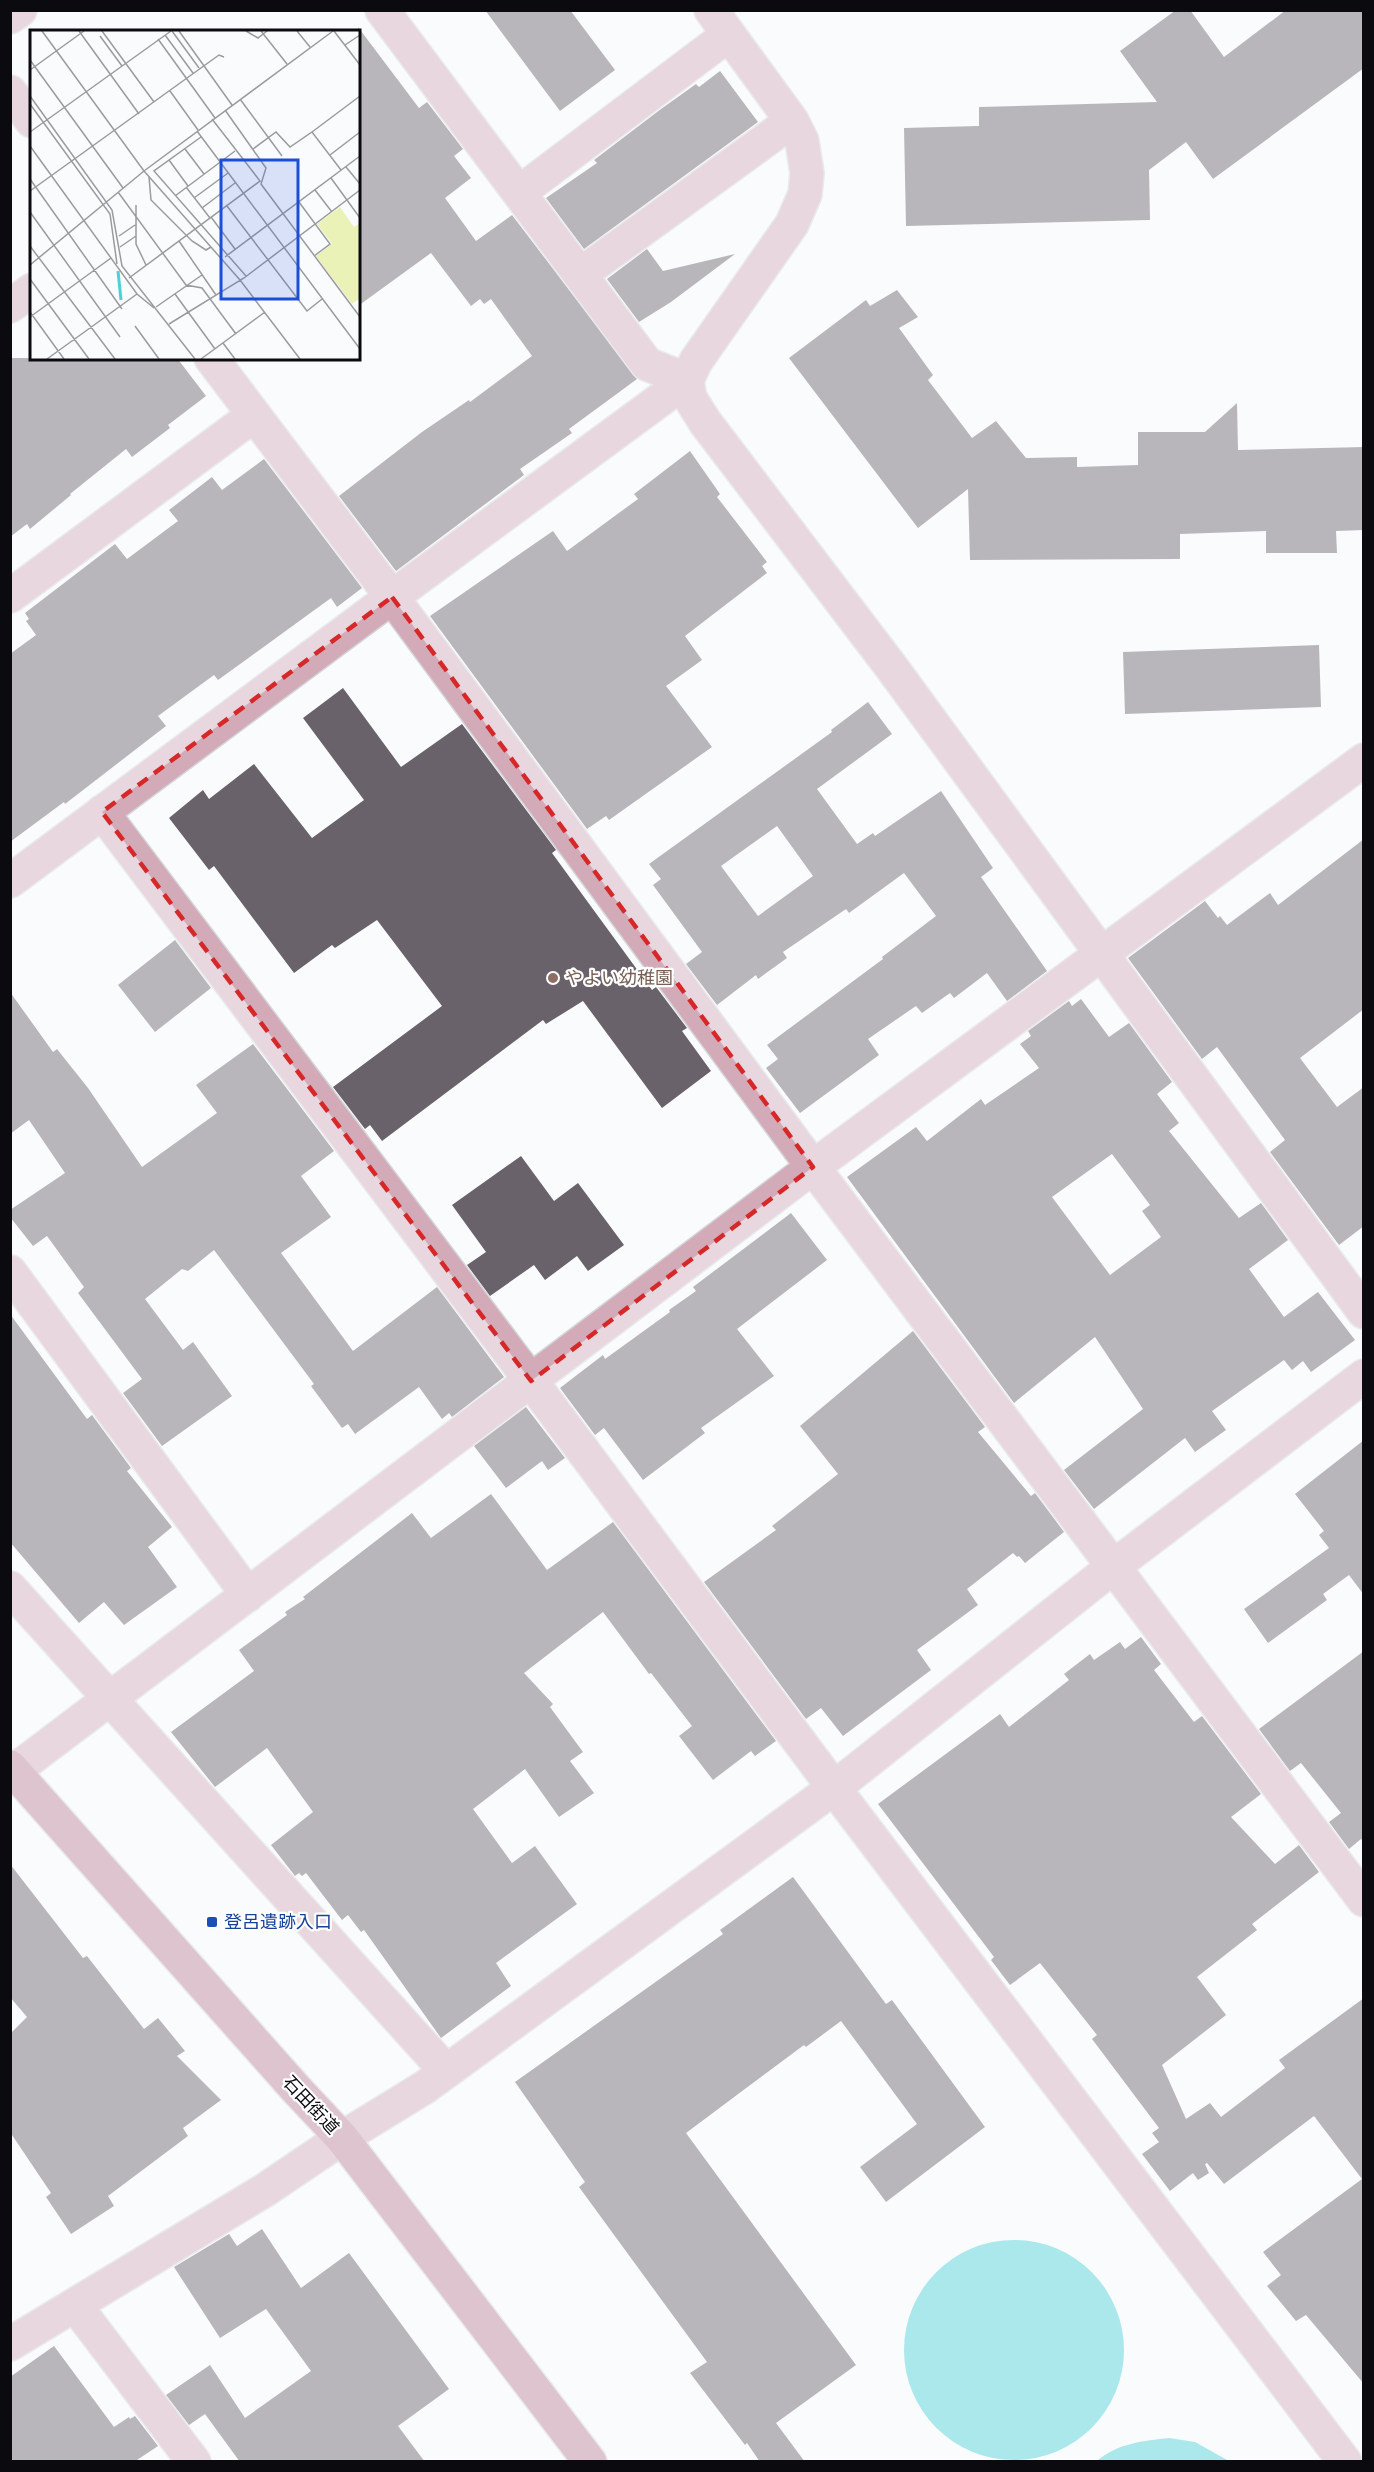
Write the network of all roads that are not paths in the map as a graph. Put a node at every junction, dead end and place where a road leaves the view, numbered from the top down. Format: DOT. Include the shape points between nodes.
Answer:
graph roads {
  1 [pos="20,10"];
  2 [pos="382,10"];
  3 [pos="10,17"];
  4 [pos="719,23"];
  5 [pos="10,92"];
  6 [pos="30,118"];
  7 [pos="792,121"];
  8 [pos="519,192"];
  9 [pos="581,274"];
  10 [pos="30,291"];
  11 [pos="10,306"];
  12 [pos="213,360"];
  13 [pos="687,380"];
  14 [pos="254,415"];
  15 [pos="10,596"];
  16 [pos="392,597"];
  17 [pos="1364,760"];
  18 [pos="102,812"];
  19 [pos="10,881"];
  20 [pos="1100,955"];
  21 [pos="813,1167"];
  22 [pos="10,1272"];
  23 [pos="1364,1312"];
  24 [pos="1364,1376"];
  25 [pos="531,1382"];
  26 [pos="1113,1567"];
  27 [pos="10,1588"];
  28 [pos="248,1595"];
  29 [pos="108,1699"];
  30 [pos="12,1769"];
  31 [pos="834,1788"];
  32 [pos="1364,1900"];
  33 [pos="446,2071"];
  34 [pos="342,2138"];
  35 [pos="75,2305"];
  36 [pos="10,2344"];
  37 [pos="194,2462"];
  38 [pos="590,2462"];
  39 [pos="1346,2462"];
  1 -- 3 [label="street"];
  2 -- 8 [label="street"];
  4 -- 7 [label="street"];
  4 -- 8 [label="street"];
  5 -- 6 [label="street"];
  7 -- 9 [label="street"];
  7 -- 13 [label="street" via="802,141 807,173 805,194 792,224 696,361"];
  8 -- 9 [label="street"];
  9 -- 13 [label="street" via="647,364"];
  10 -- 11 [label="street"];
  12 -- 14 [label="street"];
  13 -- 16 [label="street"];
  13 -- 20 [label="street" via="690,398 705,422 892,668"];
  14 -- 15 [label="street"];
  14 -- 16 [label="street"];
  16 -- 18 [label="street"];
  16 -- 21 [label="street"];
  17 -- 20 [label="street"];
  18 -- 19 [label="street"];
  18 -- 25 [label="street"];
  20 -- 21 [label="street"];
  20 -- 23 [label="street"];
  21 -- 25 [label="street"];
  21 -- 26 [label="street"];
  22 -- 28 [label="street"];
  24 -- 26 [label="street"];
  25 -- 28 [label="street"];
  25 -- 31 [label="street"];
  26 -- 31 [label="street"];
  26 -- 32 [label="street"];
  27 -- 29 [label="street"];
  28 -- 29 [label="street"];
  29 -- 30 [label="street"];
  29 -- 33 [label="street"];
  30 -- 34 [label="street, 石田街道"];
  31 -- 33 [label="street"];
  31 -- 39 [label="street"];
  33 -- 34 [label="street"];
  34 -- 35 [label="street" via="265,2190"];
  34 -- 38 [label="street, 石田街道"];
  35 -- 36 [label="street"];
  35 -- 37 [label="street"];
}
